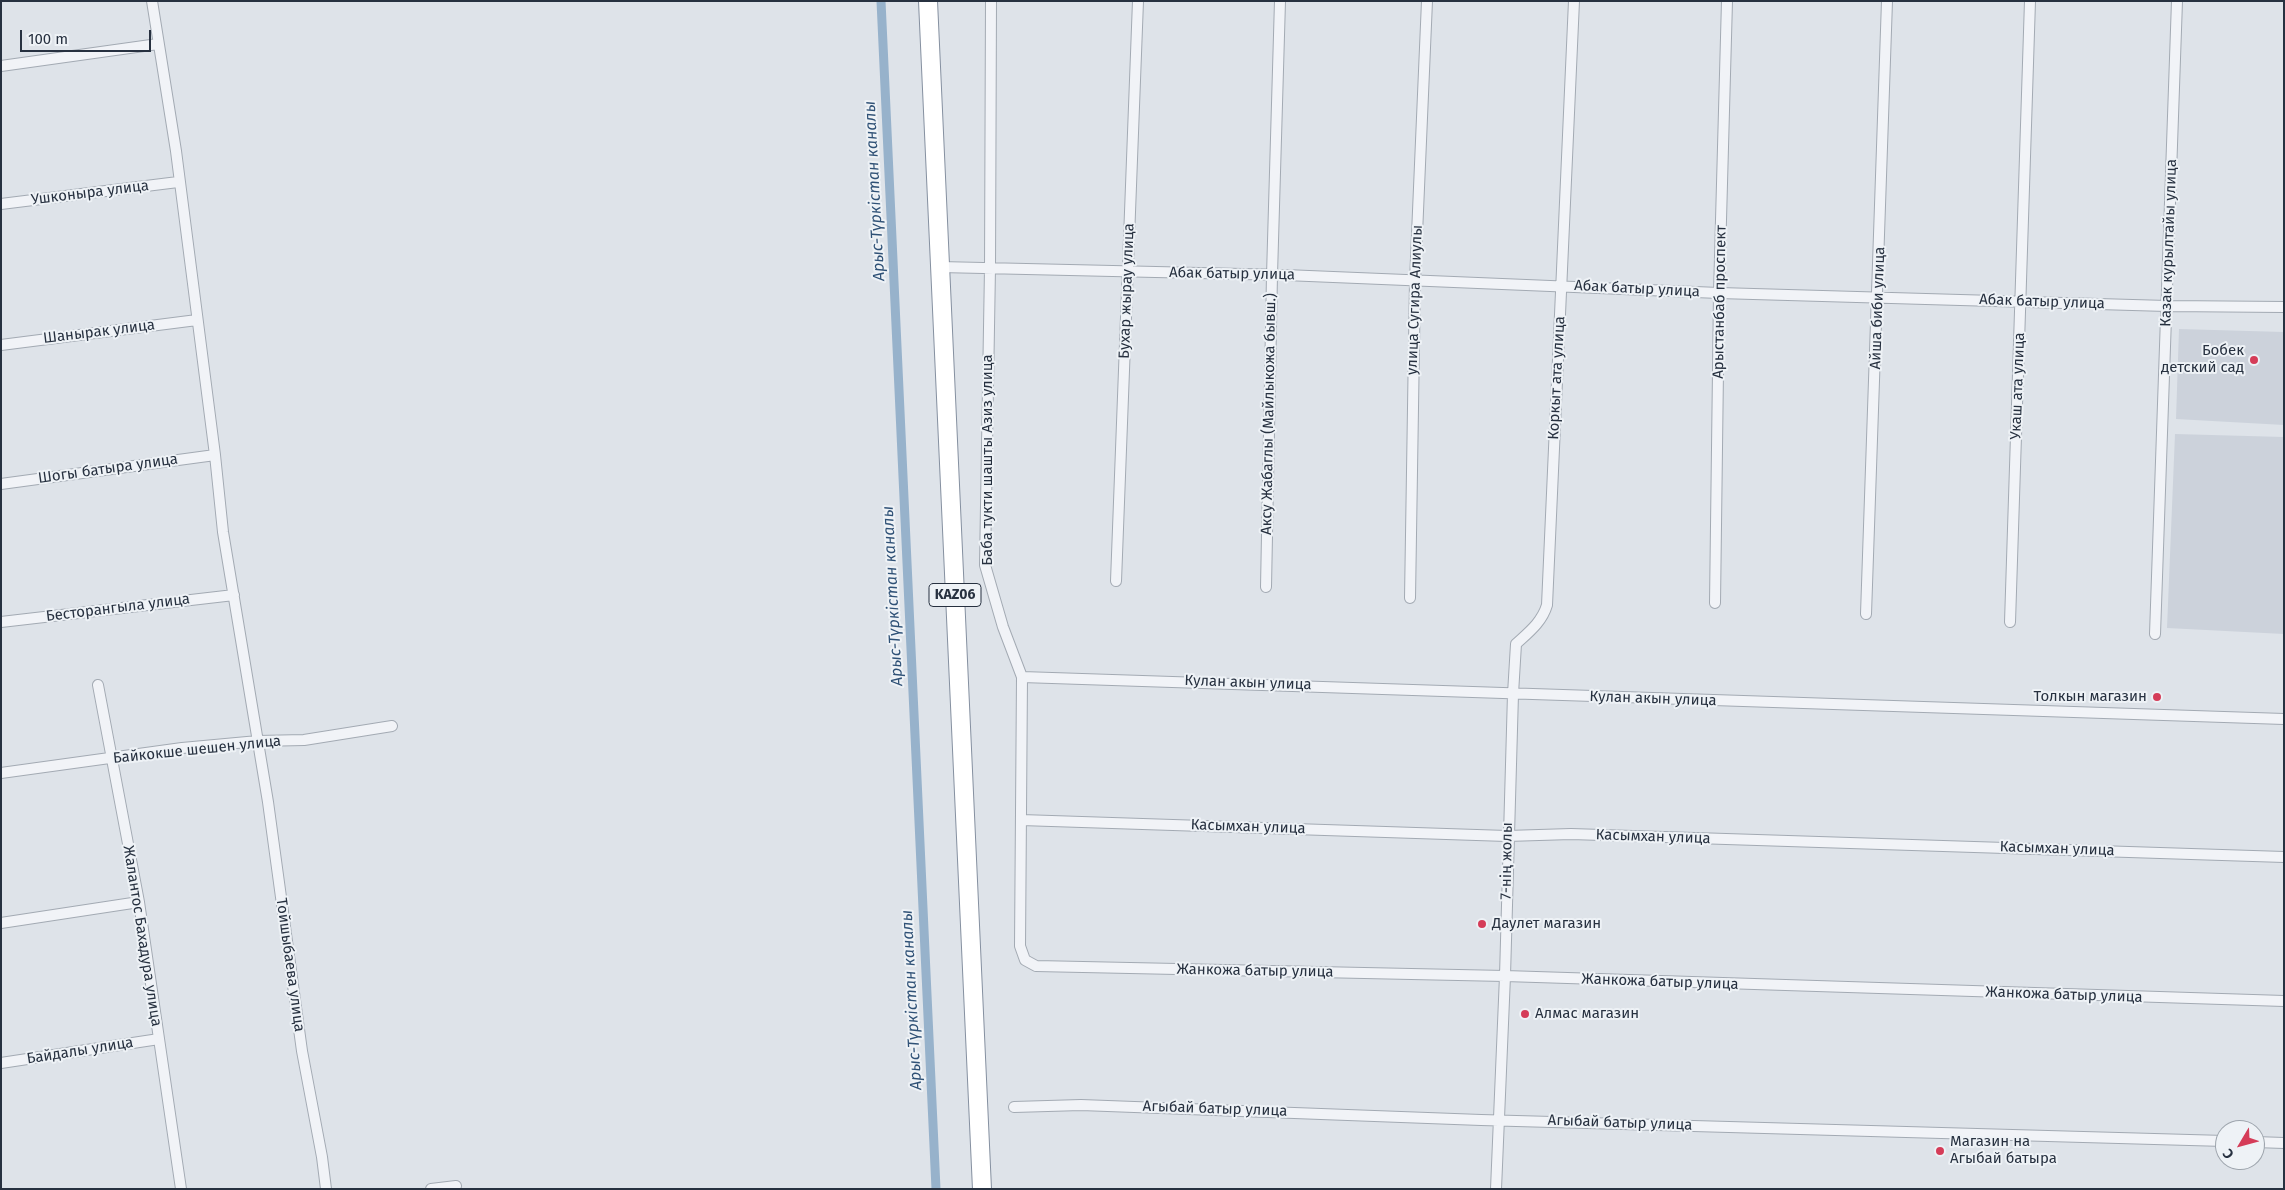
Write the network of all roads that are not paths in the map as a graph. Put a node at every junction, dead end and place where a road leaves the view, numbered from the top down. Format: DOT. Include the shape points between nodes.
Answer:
graph roads {
  1 [pos="152,1"];
  2 [pos="917,1"];
  3 [pos="928,1"];
  4 [pos="991,1"];
  5 [pos="1138,1"];
  6 [pos="1280,1"];
  7 [pos="1427,1"];
  8 [pos="1574,1"];
  9 [pos="1727,1"];
  10 [pos="1887,1"];
  11 [pos="2030,1"];
  12 [pos="2177,1"];
  13 [pos="158,44"];
  14 [pos="1,66"];
  15 [pos="178,182"];
  16 [pos="1,204"];
  17 [pos="940,266"];
  18 [pos="990,268"];
  19 [pos="1128,272"];
  20 [pos="1272,275"];
  21 [pos="1415,281"];
  22 [pos="1562,286"];
  23 [pos="1719,293"];
  24 [pos="1878,297"];
  25 [pos="2020,302"];
  26 [pos="2167,306"];
  27 [pos="2284,307"];
  28 [pos="197,320"];
  29 [pos="1,345"];
  30 [pos="216,455"];
  31 [pos="1,484"];
  32 [pos="1116,581"];
  33 [pos="1266,587"];
  34 [pos="234,595"];
  35 [pos="1410,598"];
  36 [pos="1715,603"];
  37 [pos="1547,605"];
  38 [pos="1866,614"];
  39 [pos="1,622"];
  40 [pos="2010,622"];
  41 [pos="2155,634"];
  42 [pos="1022,676"];
  43 [pos="98,685"];
  44 [pos="1512,694"];
  45 [pos="2284,719"];
  46 [pos="392,726"];
  47 [pos="258,741"];
  48 [pos="111,758"];
  49 [pos="1,773"];
  50 [pos="1022,820"];
  51 [pos="1507,836"];
  52 [pos="2284,857"];
  53 [pos="139,902"];
  54 [pos="1,922"];
  55 [pos="1036,966"];
  56 [pos="1505,976"];
  57 [pos="2284,1001"];
  58 [pos="159,1039"];
  59 [pos="1,1063"];
  60 [pos="1014,1108"];
  61 [pos="1499,1120"];
  62 [pos="2215,1141"];
  63 [pos="2265,1142"];
  64 [pos="2284,1143"];
  65 [pos="456,1186"];
  66 [pos="181,1189"];
  67 [pos="326,1189"];
  68 [pos="431,1189"];
  69 [pos="971,1189"];
  70 [pos="982,1189"];
  71 [pos="1496,1189"];
  1 -- 13 [label="street, Тойшыбаева улица"];
  2 -- 69 [label="highway, KАZ06"];
  3 -- 17 [label="highway, KАZ06"];
  4 -- 18 [label="street, Баба тукти шашты Азиз улица"];
  5 -- 19 [label="street, Бухар жырау улица"];
  6 -- 20 [label="street, Аксу Жабаглы (Майлыкожа бывш.)"];
  7 -- 21 [label="street, улица Сугира Алиулы"];
  8 -- 22 [label="street, Коркыт ата улица"];
  9 -- 23 [label="street, Арыстанбаб проспект"];
  10 -- 24 [label="street, Айша биби улица"];
  11 -- 25 [label="street, Укаш ата улица"];
  12 -- 26 [label="street, Казак курылтайы улица"];
  13 -- 14 [label="street"];
  13 -- 15 [label="street, Тойшыбаева улица"];
  15 -- 16 [label="street, Ушконыра улица"];
  15 -- 28 [label="street, Тойшыбаева улица"];
  17 -- 18 [label="street, Абак батыр улица"];
  17 -- 70 [label="highway, KАZ06"];
  18 -- 19 [label="street, Абак батыр улица"];
  18 -- 42 [label="street, Баба тукти шашты Азиз улица" via="985,565 1003,627"];
  19 -- 20 [label="street, Абак батыр улица"];
  19 -- 32 [label="street, Бухар жырау улица"];
  20 -- 21 [label="street, Абак батыр улица"];
  20 -- 33 [label="street, Аксу Жабаглы (Майлыкожа бывш.)"];
  21 -- 22 [label="street, Абак батыр улица"];
  21 -- 35 [label="street, улица Сугира Алиулы"];
  22 -- 23 [label="street, Абак батыр улица"];
  22 -- 37 [label="street, Коркыт ата улица"];
  23 -- 24 [label="street, Абак батыр улица"];
  23 -- 36 [label="street, Арыстанбаб проспект"];
  24 -- 25 [label="street, Абак батыр улица"];
  24 -- 38 [label="street, Айша биби улица"];
  25 -- 26 [label="street, Абак батыр улица"];
  25 -- 40 [label="street, Укаш ата улица"];
  26 -- 27 [label="street, Абак батыр улица"];
  26 -- 41 [label="street, Казак курылтайы улица"];
  28 -- 29 [label="street, Шанырак улица"];
  28 -- 30 [label="street, Тойшыбаева улица"];
  30 -- 31 [label="street, Шогы батыра улица"];
  30 -- 34 [label="street, Тойшыбаева улица" via="223,532"];
  34 -- 39 [label="street, Бесторангыла улица"];
  34 -- 47 [label="street, Тойшыбаева улица"];
  37 -- 44 [label="street, 7-нің жолы" via="1534,628 1516,644"];
  42 -- 44 [label="street, Кулан акын улица"];
  42 -- 50 [label="street, Баба тукти шашты Азиз улица"];
  43 -- 48 [label="street, Жалантос Бахадура улица"];
  44 -- 45 [label="street, Кулан акын улица"];
  44 -- 51 [label="street, 7-нің жолы"];
  46 -- 47 [label="street, Байкокше шешен улица" via="304,740"];
  47 -- 48 [label="street, Байкокше шешен улица"];
  47 -- 67 [label="street, Тойшыбаева улица" via="302,1051"];
  48 -- 49 [label="street, Байкокше шешен улица"];
  48 -- 53 [label="street, Жалантос Бахадура улица"];
  50 -- 51 [label="street, Касымхан улица"];
  50 -- 55 [label="street, Баба тукти шашты Азиз улица" via="1020,946 1025,960"];
  51 -- 52 [label="street, Касымхан улица" via="1571,834"];
  51 -- 56 [label="street, 7-нің жолы"];
  53 -- 54 [label="street"];
  53 -- 58 [label="street, Жалантос Бахадура улица"];
  55 -- 56 [label="street, Жанкожа батыр улица"];
  56 -- 57 [label="street, Жанкожа батыр улица"];
  56 -- 61 [label="street, 7-нің жолы"];
  58 -- 59 [label="street, Байдалы улица"];
  58 -- 66 [label="street, Жалантос Бахадура улица"];
  60 -- 61 [label="street, Агыбай батыр улица" via="1081,1104"];
  61 -- 62 [label="street, Агыбай батыр улица"];
  61 -- 71 [label="street, 7-нің жолы"];
  63 -- 64 [label="street"];
  65 -- 68 [label="street"];
}
